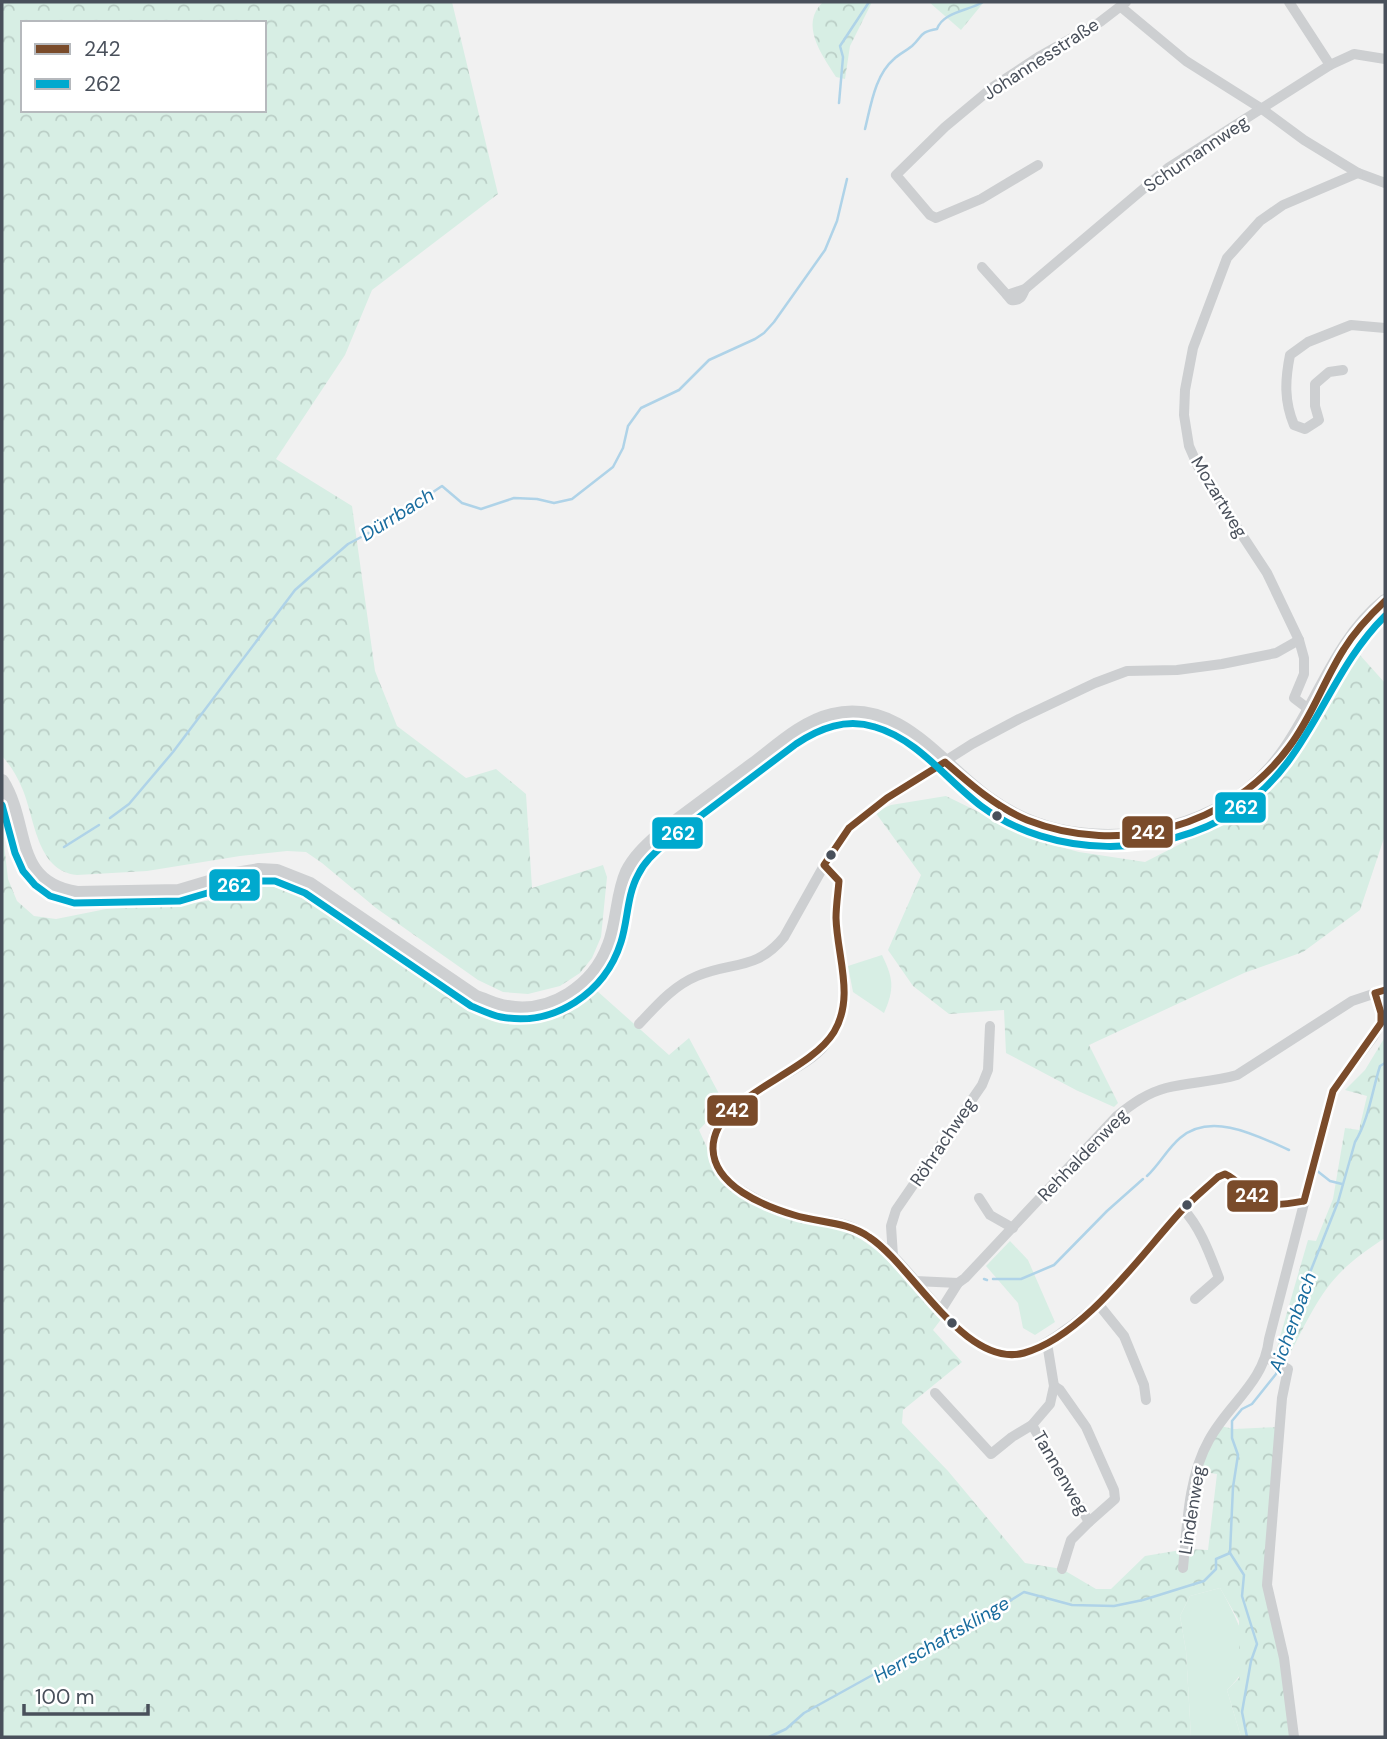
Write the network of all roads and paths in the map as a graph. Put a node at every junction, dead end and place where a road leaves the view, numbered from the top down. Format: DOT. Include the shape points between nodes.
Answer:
graph roads {
  1 [pos="1289,2"];
  2 [pos="1124,4"];
  3 [pos="1385,59"];
  4 [pos="1330,65"];
  5 [pos="1262,109"];
  6 [pos="1038,165"];
  7 [pos="1358,173"];
  8 [pos="1385,183"];
  9 [pos="982,267"];
  10 [pos="1385,328"];
  11 [pos="1343,370"];
  12 [pos="1385,601"];
  13 [pos="1299,639"];
  14 [pos="1311,711"];
  15 [pos="945,762"];
  16 [pos="2,782"];
  17 [pos="824,865"];
  18 [pos="1380,992"];
  19 [pos="639,1024"];
  20 [pos="990,1026"];
  21 [pos="979,1198"];
  22 [pos="1304,1200"];
  23 [pos="1183,1209"];
  24 [pos="1013,1228"];
  25 [pos="893,1256"];
  26 [pos="915,1281"];
  27 [pos="958,1283"];
  28 [pos="1195,1299"];
  29 [pos="1098,1305"];
  30 [pos="941,1310"];
  31 [pos="1047,1343"];
  32 [pos="1267,1358"];
  33 [pos="1054,1386"];
  34 [pos="935,1393"];
  35 [pos="1146,1400"];
  36 [pos="1032,1425"];
  37 [pos="1089,1521"];
  38 [pos="1183,1568"];
  39 [pos="1062,1569"];
  40 [pos="1294,1737"];
  1 -- 4 [label="street"];
  2 -- 5 [label="street" via="1185,61"];
  2 -- 6 [label="street, Johannesstraße" via="993,87 895,175 939,221"];
  3 -- 4 [label="street, Schumannweg" via="1354,54"];
  4 -- 5 [label="street, Schumannweg"];
  5 -- 7 [label="street"];
  5 -- 9 [label="street, Schumannweg" via="1168,168 1025,289 1007,295"];
  7 -- 8 [label="street"];
  7 -- 13 [label="street, Mozartweg" via="1283,205 1260,221 1227,258 1193,348 1185,390 1189,446 1200,471 1267,573"];
  10 -- 11 [label="street" via="1352,325 1308,342 1290,355 1285,380 1294,425 1305,429 1319,420 1315,384 1329,372"];
  12 -- 14 [label="main road" via="1348,640"];
  13 -- 14 [label="street, Mozartweg" via="1304,674 1294,698"];
  13 -- 15 [label="street" via="1276,653 1222,664 1115,675 1019,719"];
  14 -- 15 [label="main road" via="1265,776 1232,801 1190,822 1144,834 1093,835 1044,825 1000,806"];
  15 -- 16 [label="main road" via="911,732 880,717 832,715 804,727 642,851 627,872 609,944 598,967 565,997 524,1008 476,997 310,884 277,871 236,874 178,891 61,891 46,883 26,857 15,810"];
  15 -- 17 [label="street" via="849,828"];
  17 -- 19 [label="street" via="775,948 762,959 684,983"];
  17 -- 25 [label="street" via="839,881 836,918 845,992 839,1022 825,1045 805,1064 726,1114 717,1125 713,1149 723,1176 734,1185 794,1215 848,1225"];
  18 -- 22 [label="street, Lindenweg" via="1381,1023 1333,1091"];
  18 -- 24 [label="street, Rehhaldenweg" via="1352,1001 1237,1075 1164,1088 1138,1100 1117,1116"];
  20 -- 25 [label="street, Röhrachweg" via="985,1077 896,1210 891,1226"];
  21 -- 24 [label="street" via="990,1215"];
  22 -- 23 [label="street" via="1263,1205 1225,1174"];
  22 -- 32 [label="street, Lindenweg"];
  23 -- 28 [label="street" via="1199,1232 1219,1278"];
  23 -- 29 [label="street"];
  24 -- 27 [label="street, Rehhaldenweg"];
  25 -- 26 [label="street"];
  26 -- 27 [label="street"];
  26 -- 30 [label="street"];
  27 -- 30 [label="street, Rehhaldenweg"];
  29 -- 31 [label="street"];
  29 -- 35 [label="street" via="1124,1336"];
  30 -- 31 [label="street" via="977,1342 1003,1354 1017,1355"];
  31 -- 33 [label="street"];
  32 -- 38 [label="street, Lindenweg" via="1201,1456"];
  32 -- 40 [label="street" via="1288,1369 1267,1585 1284,1658"];
  33 -- 36 [label="street, Tannenweg" via="1051,1404"];
  33 -- 37 [label="street, Tannenweg" via="1086,1427 1114,1490 1115,1499"];
  34 -- 36 [label="street, Tannenweg" via="991,1454"];
  36 -- 37 [label="street, Tannenweg"];
  37 -- 39 [label="street, Tannenweg" via="1071,1540"];
}
